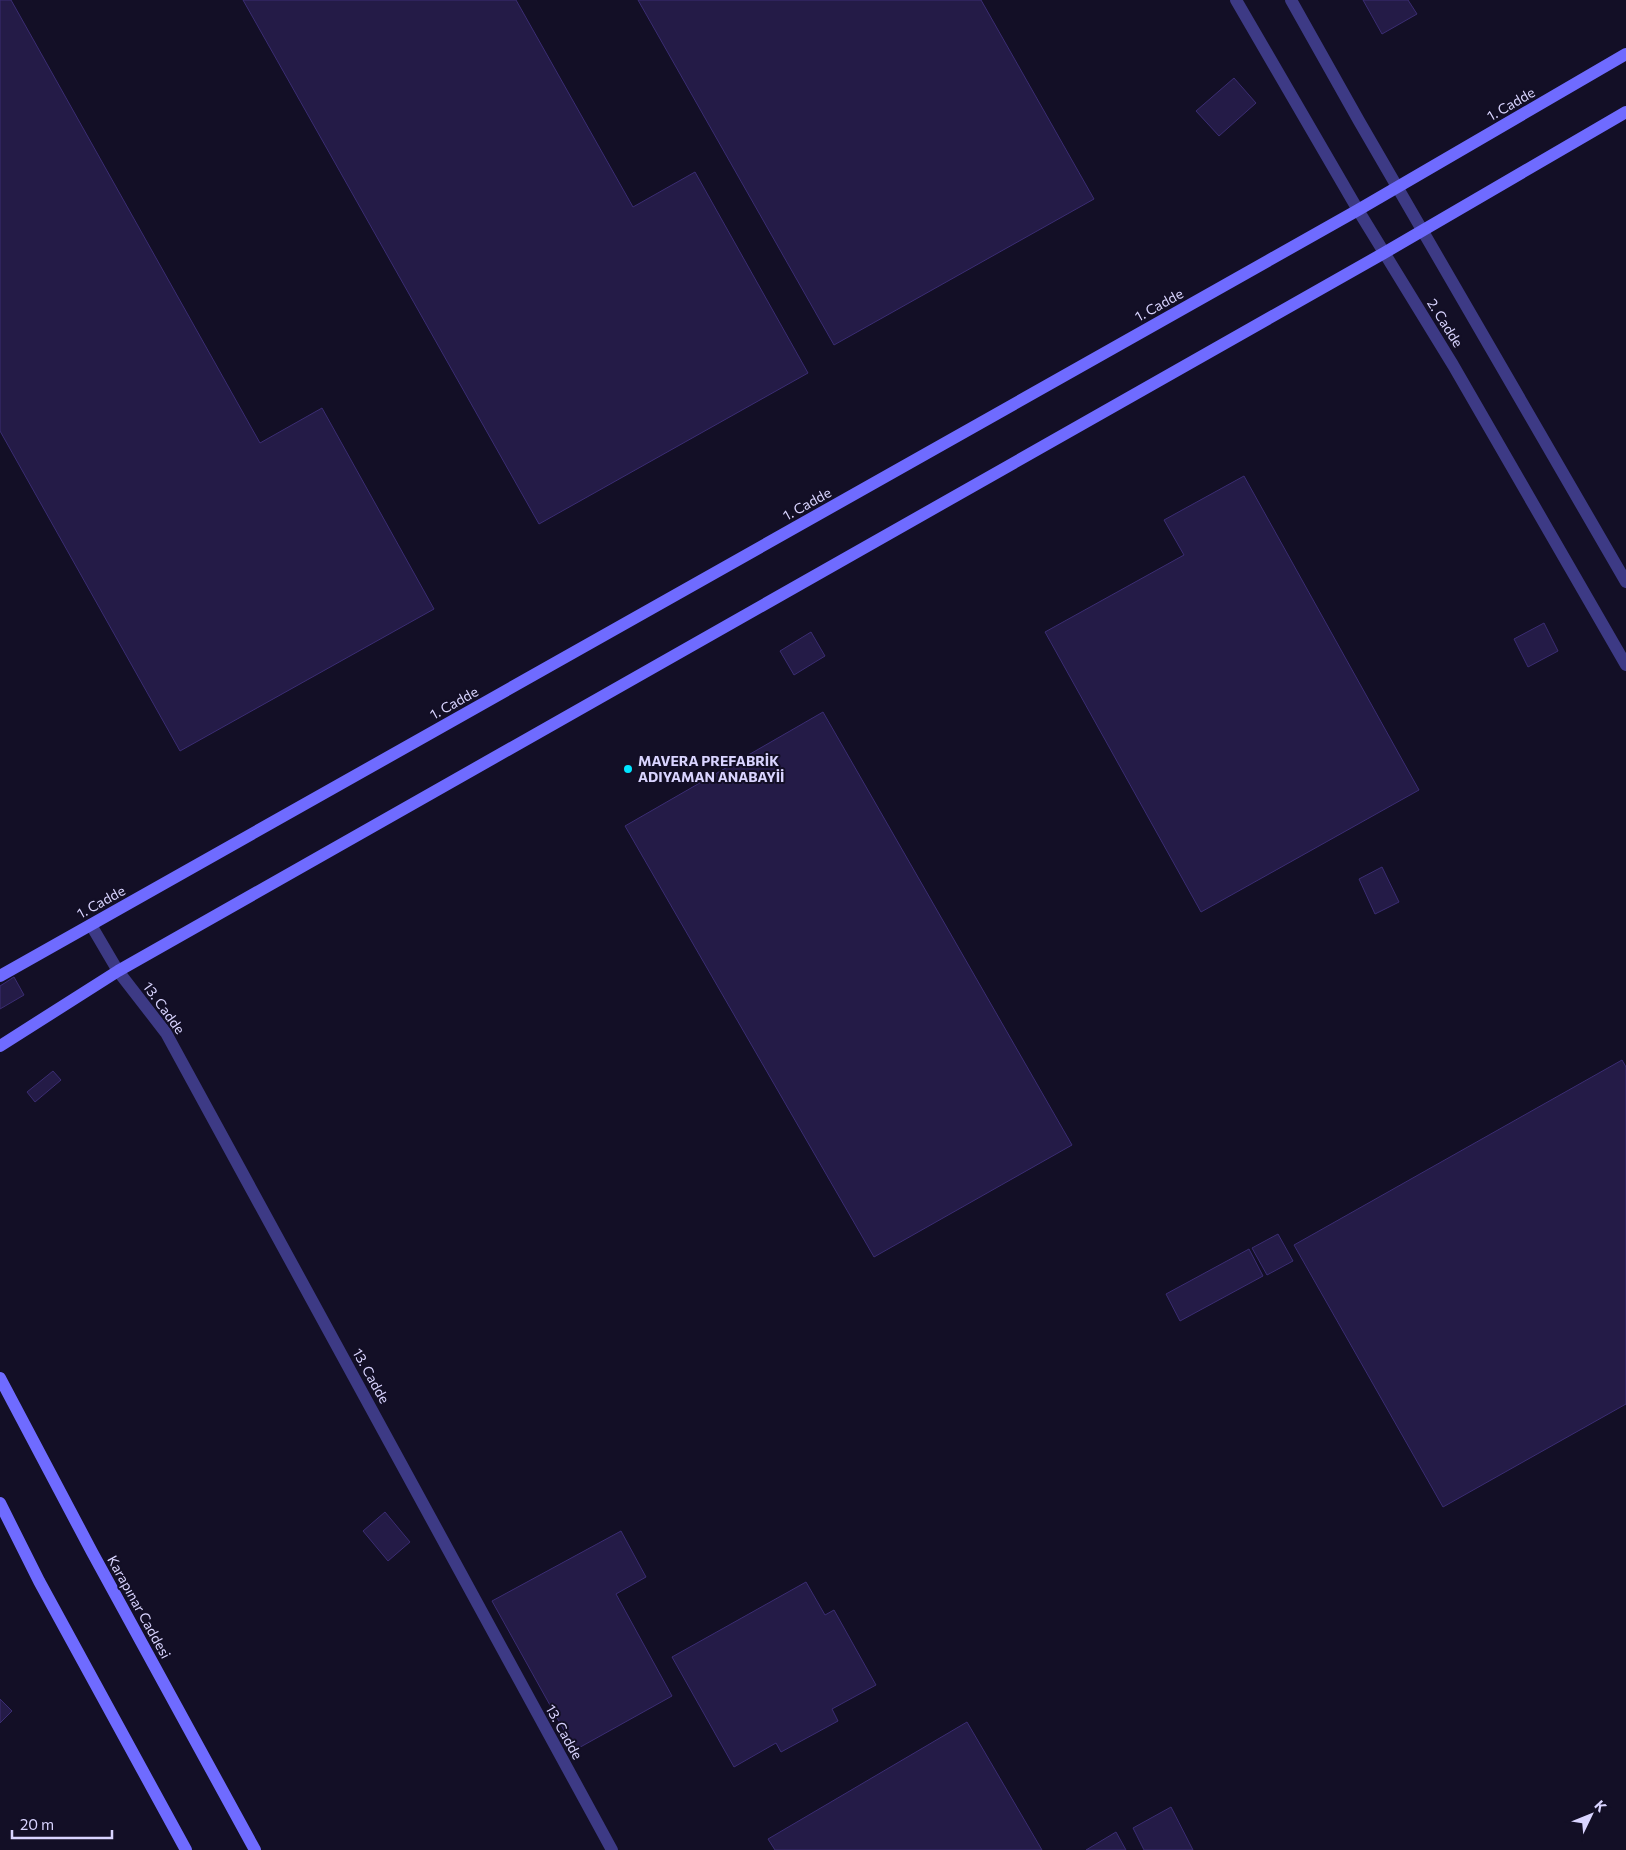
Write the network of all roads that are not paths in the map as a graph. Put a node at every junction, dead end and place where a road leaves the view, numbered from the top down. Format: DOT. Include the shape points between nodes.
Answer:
graph roads {
  1 [pos="1236,0"];
  2 [pos="1291,0"];
  3 [pos="1626,54"];
  4 [pos="1626,112"];
  5 [pos="1398,187"];
  6 [pos="1358,210"];
  7 [pos="1422,230"];
  8 [pos="1384,253"];
  9 [pos="1626,582"];
  10 [pos="1626,665"];
  11 [pos="91,924"];
  12 [pos="118,971"];
  13 [pos="0,976"];
  14 [pos="0,1046"];
  15 [pos="0,1378"];
  16 [pos="0,1503"];
  17 [pos="186,1850"];
  18 [pos="255,1850"];
  19 [pos="612,1850"];
  1 -- 6 [label="lane, 2. Cadde"];
  2 -- 5 [label="lane, 2. Cadde"];
  3 -- 5 [label="street, 1. Cadde"];
  4 -- 7 [label="street"];
  5 -- 6 [label="street, 1. Cadde"];
  5 -- 7 [label="lane, 2. Cadde"];
  6 -- 8 [label="lane, 2. Cadde"];
  6 -- 11 [label="street, 1. Cadde"];
  7 -- 8 [label="street"];
  7 -- 9 [label="lane, 2. Cadde"];
  8 -- 10 [label="lane, 2. Cadde" via="1454,365"];
  8 -- 12 [label="street"];
  11 -- 12 [label="lane, 13. Cadde"];
  11 -- 13 [label="street, 1. Cadde"];
  12 -- 14 [label="street"];
  12 -- 19 [label="lane, 13. Cadde" via="166,1033"];
  15 -- 18 [label="street, Karapınar Caddesi"];
  16 -- 17 [label="street"];
}
